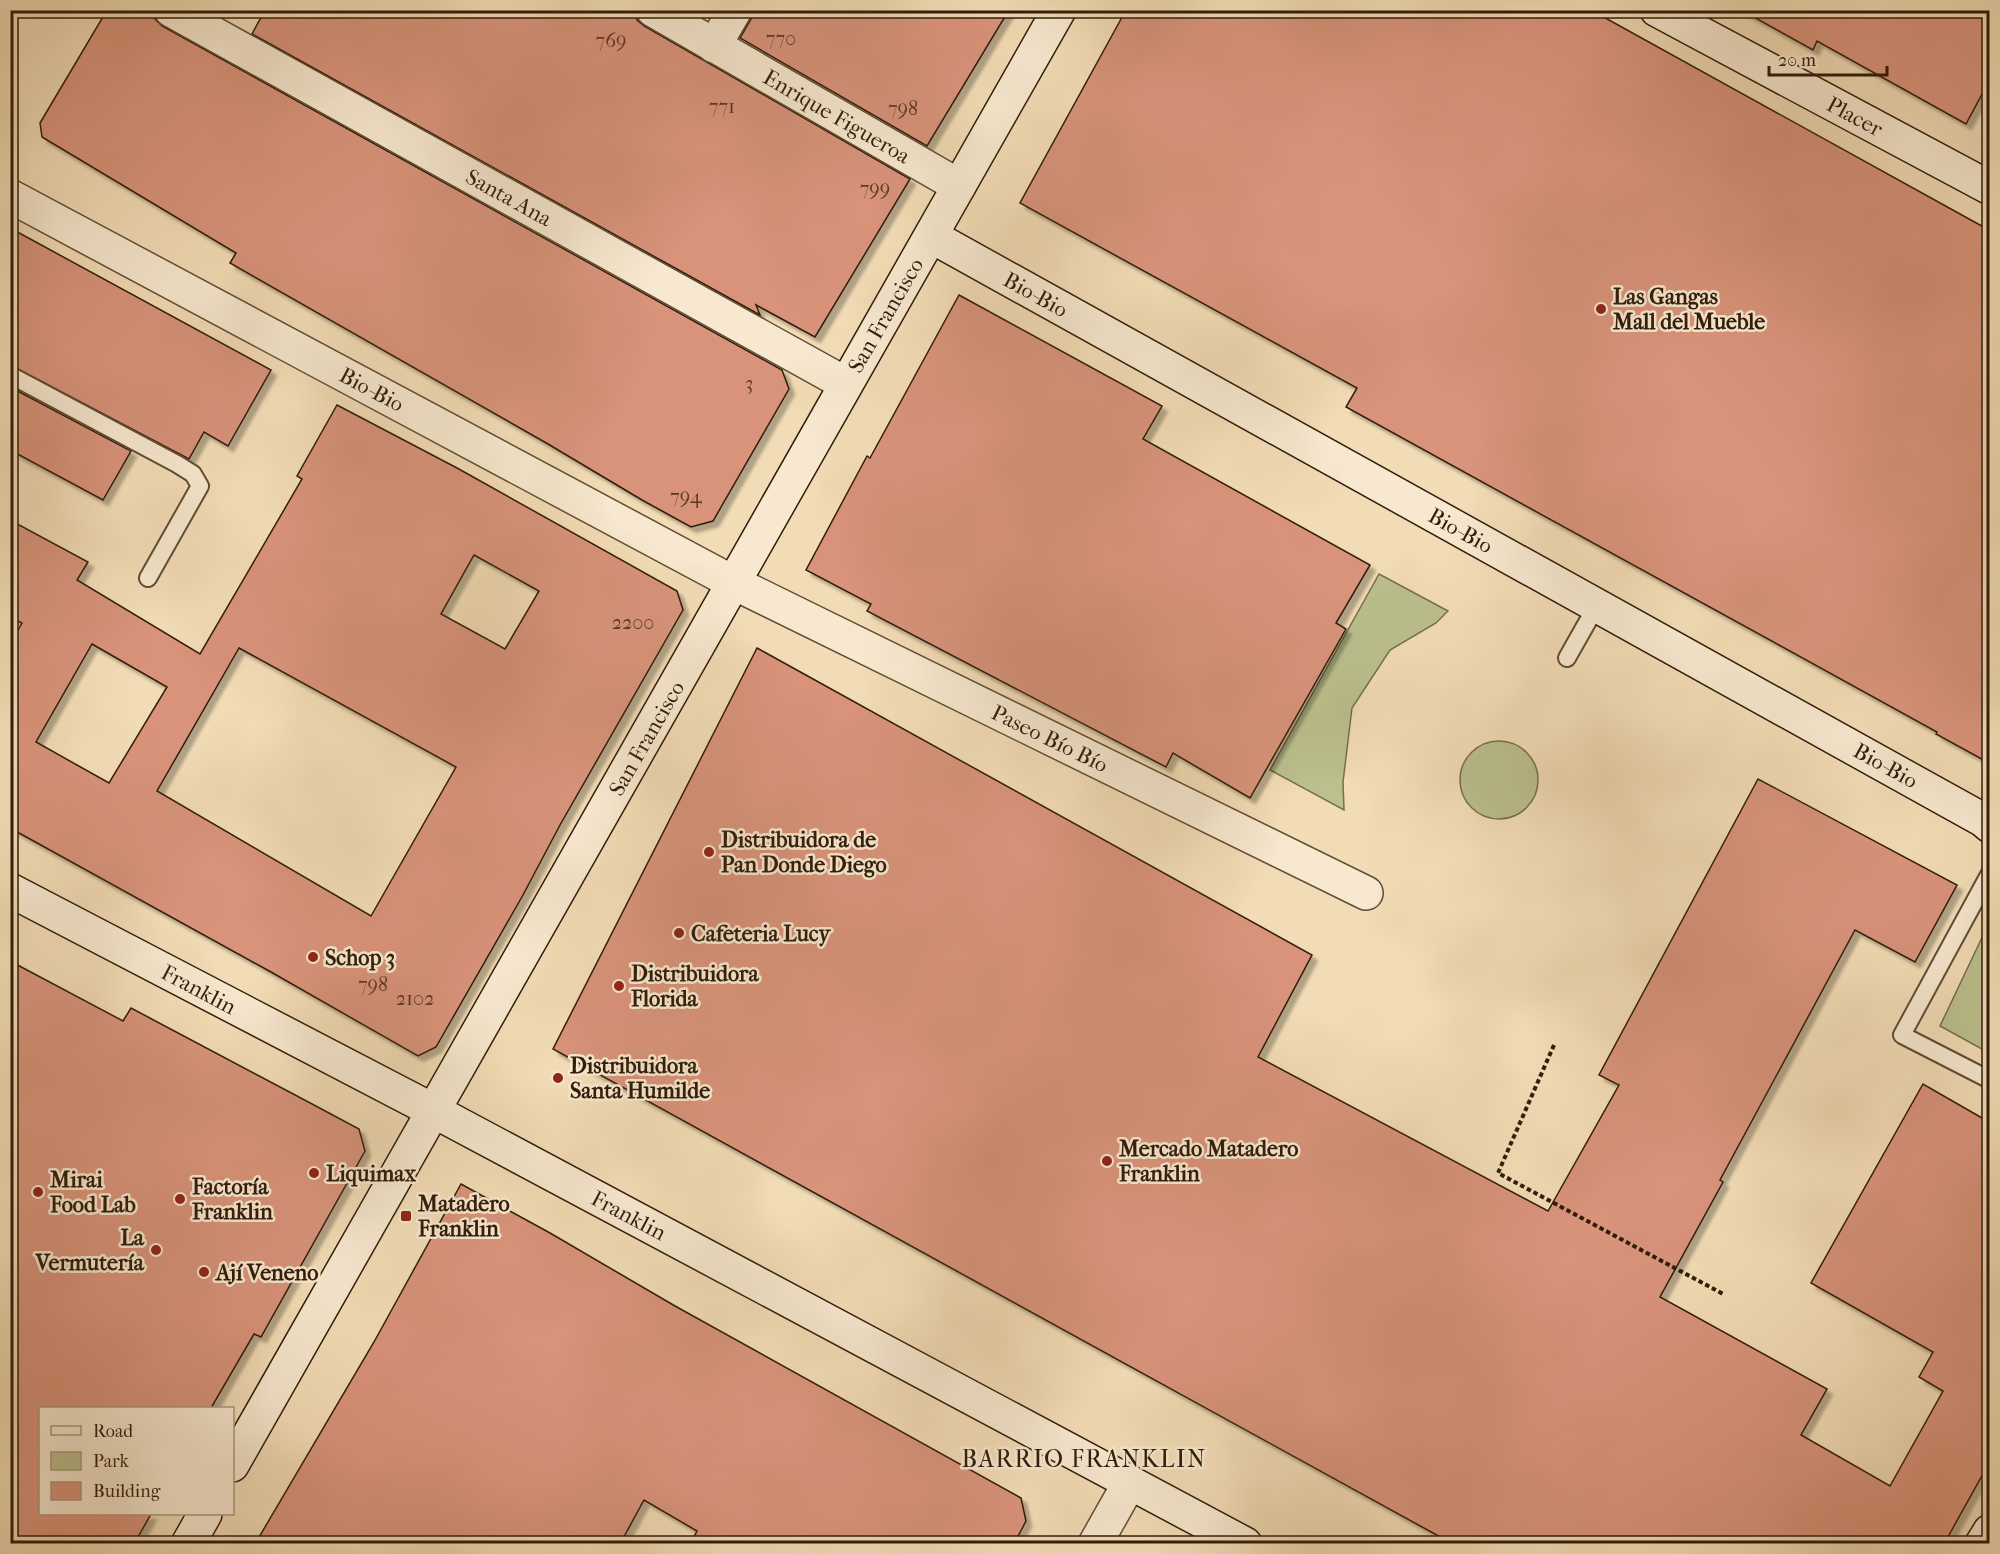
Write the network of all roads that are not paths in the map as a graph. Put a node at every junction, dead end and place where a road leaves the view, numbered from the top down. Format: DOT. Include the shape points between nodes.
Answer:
graph roads {
  1 [pos="171,10"];
  2 [pos="653,10"];
  3 [pos="735,10"];
  4 [pos="1059,10"];
  5 [pos="1657,10"];
  6 [pos="714,46"];
  7 [pos="959,186"];
  8 [pos="1989,188"];
  9 [pos="10,196"];
  10 [pos="930,236"];
  11 [pos="10,375"];
  12 [pos="846,384"];
  13 [pos="148,578"];
  14 [pos="734,583"];
  15 [pos="1597,605"];
  16 [pos="1567,658"];
  17 [pos="1989,826"];
  18 [pos="1989,873"];
  19 [pos="10,890"];
  20 [pos="1366,892"];
  21 [pos="1989,1080"];
  22 [pos="434,1111"];
  23 [pos="234,1461"];
  24 [pos="1130,1482"];
  25 [pos="204,1515"];
  26 [pos="1989,1531"];
  27 [pos="188,1544"];
  28 [pos="1095,1544"];
  29 [pos="1245,1544"];
  30 [pos="1982,1544"];
  1 -- 12 [label="street, Santa Ana"];
  2 -- 6 [label="street, Enrique Figueroa"];
  3 -- 6 [label="street"];
  4 -- 7 [label="street, San Francisco"];
  5 -- 8 [label="street, Placer"];
  6 -- 7 [label="street, Enrique Figueroa"];
  7 -- 10 [label="street, San Francisco"];
  9 -- 14 [label="street, Bio-Bio"];
  10 -- 12 [label="street, San Francisco"];
  10 -- 15 [label="street, Bio-Bio"];
  11 -- 13 [label="lane" via="193,474 200,486"];
  12 -- 14 [label="street, San Francisco"];
  14 -- 20 [label="street, Paseo Bío Bío"];
  14 -- 22 [label="street, San Francisco"];
  15 -- 16 [label="lane"];
  15 -- 17 [label="street, Bio-Bio"];
  18 -- 21 [label="lane" via="1902,1035"];
  19 -- 22 [label="street, Franklin"];
  22 -- 23 [label="street, San Francisco"];
  22 -- 24 [label="street, Franklin"];
  24 -- 28 [label="street"];
  24 -- 29 [label="street, Franklin"];
  25 -- 27 [label="street"];
  26 -- 30 [label="street"];
}
